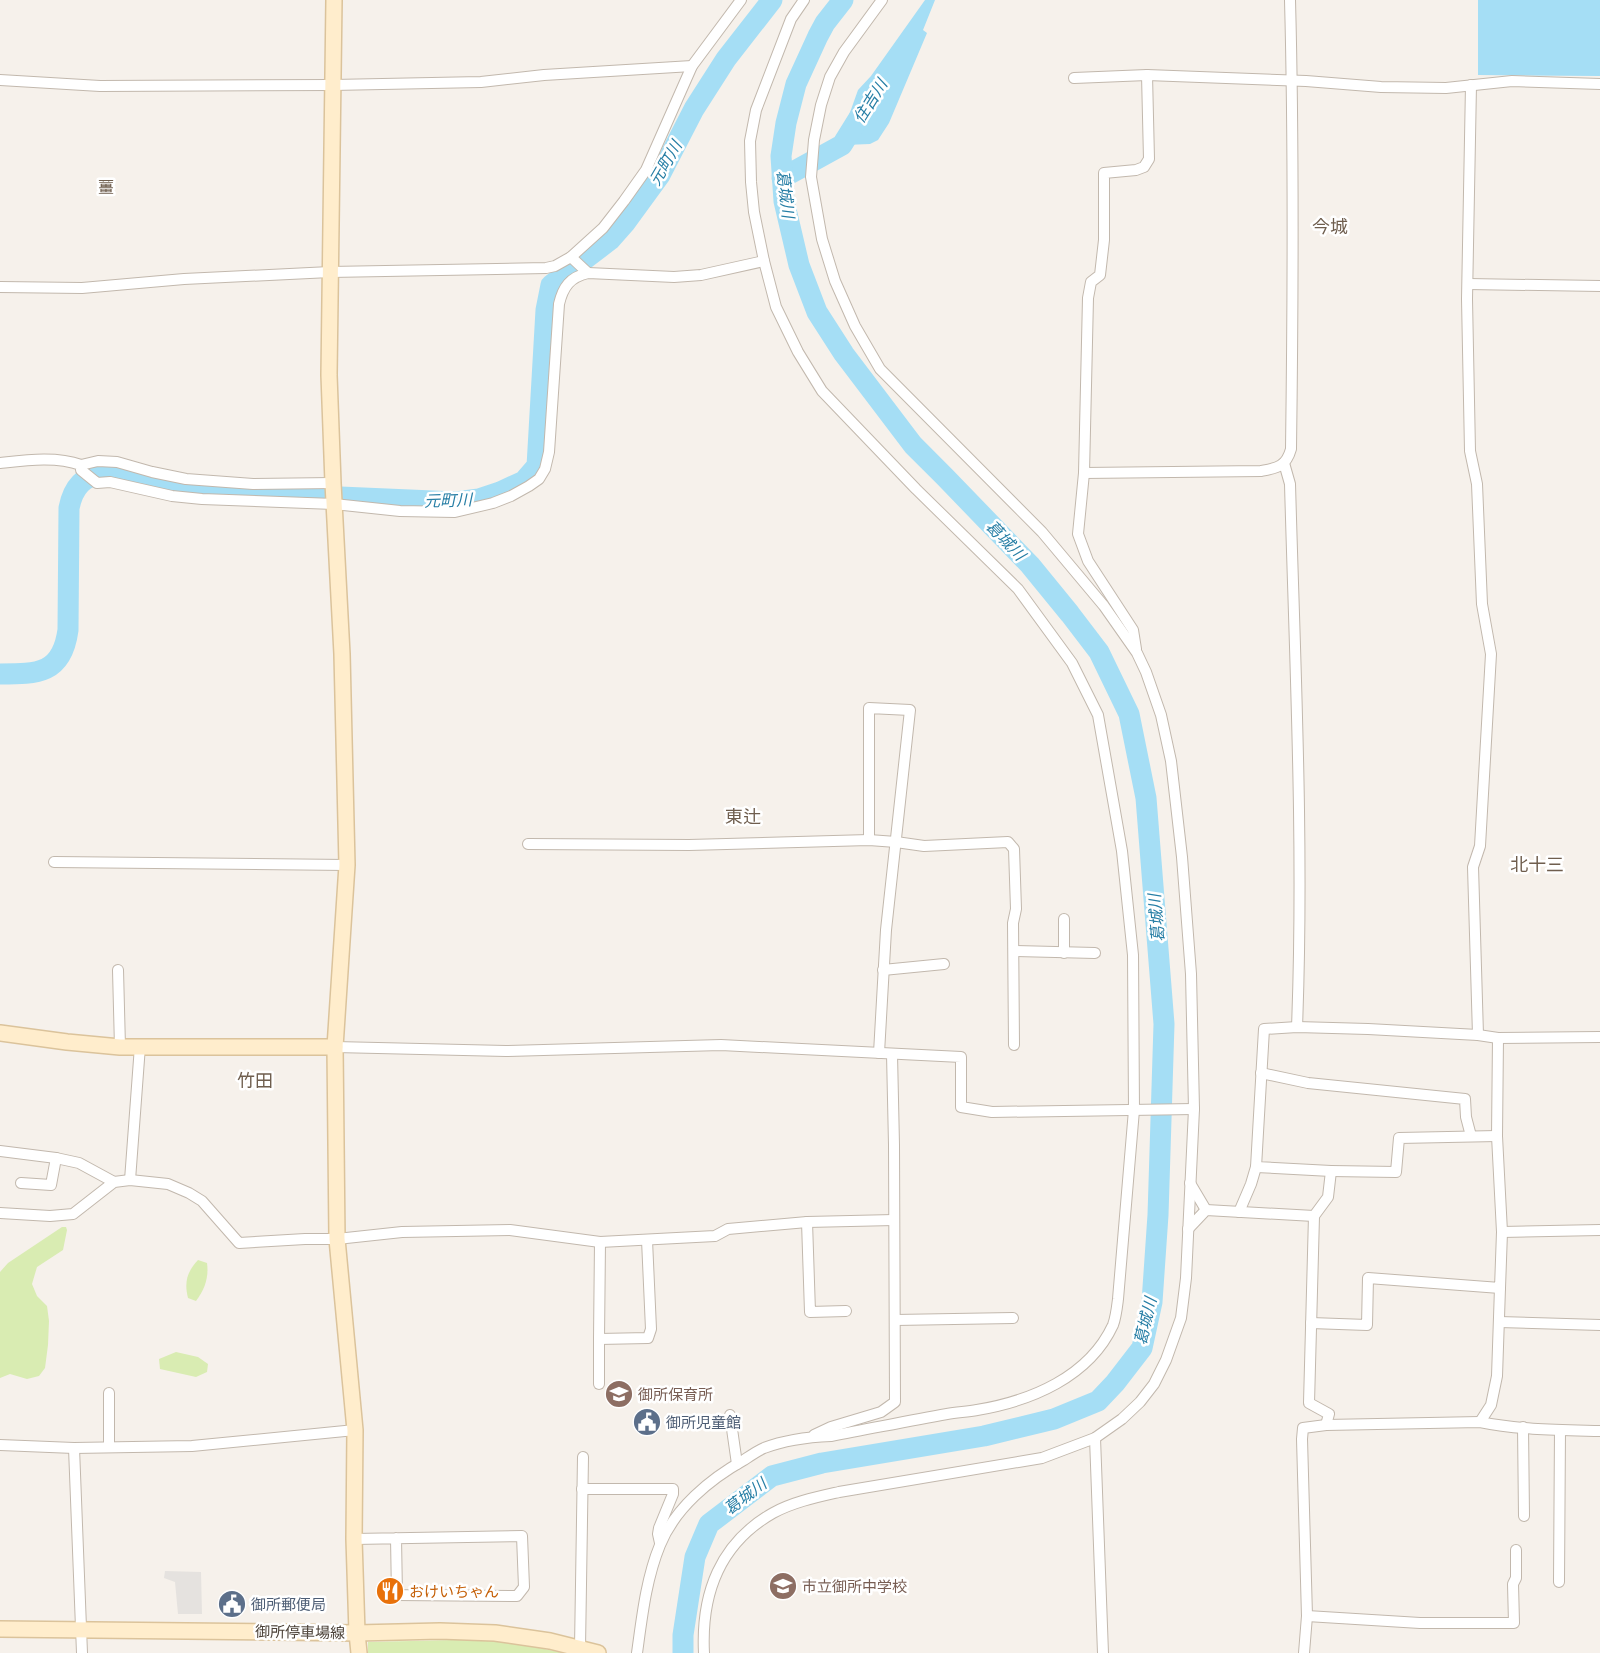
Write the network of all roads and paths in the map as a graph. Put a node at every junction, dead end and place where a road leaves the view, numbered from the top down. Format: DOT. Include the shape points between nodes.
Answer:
graph roads {
  1 [pos="334,0"];
  2 [pos="741,0"];
  3 [pos="804,0"];
  4 [pos="882,0"];
  5 [pos="1290,0"];
  6 [pos="692,66"];
  7 [pos="1147,75"];
  8 [pos="1074,78"];
  9 [pos="0,80"];
  10 [pos="1292,81"];
  11 [pos="1600,84"];
  12 [pos="333,85"];
  13 [pos="1471,85"];
  14 [pos="571,257"];
  15 [pos="764,261"];
  16 [pos="586,271"];
  17 [pos="330,272"];
  18 [pos="1468,284"];
  19 [pos="1600,286"];
  20 [pos="0,287"];
  21 [pos="0,463"];
  22 [pos="1284,463"];
  23 [pos="81,468"];
  24 [pos="1084,473"];
  25 [pos="333,483"];
  26 [pos="334,504"];
  27 [pos="1137,653"];
  28 [pos="869,840"];
  29 [pos="896,842"];
  30 [pos="528,844"];
  31 [pos="54,862"];
  32 [pos="347,865"];
  33 [pos="1064,919"];
  34 [pos="1014,951"];
  35 [pos="1064,952"];
  36 [pos="1095,953"];
  37 [pos="944,964"];
  38 [pos="118,970"];
  39 [pos="883,970"];
  40 [pos="1297,1028"];
  41 [pos="0,1033"];
  42 [pos="1478,1035"];
  43 [pos="1600,1037"];
  44 [pos="1498,1038"];
  45 [pos="1014,1045"];
  46 [pos="120,1046"];
  47 [pos="140,1046"];
  48 [pos="335,1047"];
  49 [pos="879,1053"];
  50 [pos="892,1054"];
  51 [pos="1261,1072"];
  52 [pos="1191,1109"];
  53 [pos="1136,1110"];
  54 [pos="1471,1136"];
  55 [pos="1497,1136"];
  56 [pos="0,1151"];
  57 [pos="56,1158"];
  58 [pos="1256,1167"];
  59 [pos="1331,1171"];
  60 [pos="130,1180"];
  61 [pos="114,1182"];
  62 [pos="21,1183"];
  63 [pos="1190,1183"];
  64 [pos="1206,1210"];
  65 [pos="1239,1212"];
  66 [pos="0,1213"];
  67 [pos="1314,1216"];
  68 [pos="894,1220"];
  69 [pos="807,1222"];
  70 [pos="1188,1230"];
  71 [pos="1600,1230"];
  72 [pos="1502,1232"];
  73 [pos="337,1238"];
  74 [pos="647,1240"];
  75 [pos="600,1242"];
  76 [pos="1500,1288"];
  77 [pos="846,1311"];
  78 [pos="1013,1318"];
  79 [pos="895,1320"];
  80 [pos="1499,1322"];
  81 [pos="1311,1323"];
  82 [pos="1600,1325"];
  83 [pos="599,1340"];
  84 [pos="599,1384"];
  85 [pos="109,1393"];
  86 [pos="730,1415"];
  87 [pos="1480,1422"];
  88 [pos="1326,1425"];
  89 [pos="1523,1427"];
  90 [pos="355,1430"];
  91 [pos="1560,1430"];
  92 [pos="1600,1431"];
  93 [pos="811,1437"];
  94 [pos="1095,1438"];
  95 [pos="0,1445"];
  96 [pos="74,1448"];
  97 [pos="108,1448"];
  98 [pos="583,1457"];
  99 [pos="737,1464"];
  100 [pos="582,1489"];
  101 [pos="1524,1516"];
  102 [pos="396,1538"];
  103 [pos="354,1539"];
  104 [pos="660,1543"];
  105 [pos="1516,1550"];
  106 [pos="1559,1582"];
  107 [pos="1307,1616"];
  108 [pos="0,1628"];
  109 [pos="82,1630"];
  110 [pos="357,1633"];
  111 [pos="580,1648"];
  112 [pos="82,1653"];
  113 [pos="359,1653"];
  114 [pos="598,1653"];
  115 [pos="638,1653"];
  116 [pos="704,1653"];
  117 [pos="1103,1653"];
  118 [pos="1304,1653"];
  1 -- 12 [label="street"];
  2 -- 6 [label="street"];
  3 -- 15 [label="street" via="791,19 756,110 750,142 754,212"];
  4 -- 27 [label="street" via="830,77 814,140 812,184 822,238 835,281 855,326 880,369 1042,532 1089,586"];
  5 -- 10 [label="street"];
  6 -- 12 [label="street" via="481,82"];
  6 -- 14 [label="street" via="646,170 604,228"];
  7 -- 8 [label="street"];
  7 -- 10 [label="street"];
  7 -- 24 [label="street" via="1149,159 1136,170 1104,173 1104,240 1100,275 1091,282 1088,298"];
  9 -- 12 [label="street" via="100,86"];
  10 -- 13 [label="street" via="1381,87"];
  10 -- 22 [label="street" via="1291,450"];
  11 -- 13 [label="street" via="1512,81"];
  12 -- 17 [label="street"];
  13 -- 18 [label="street"];
  14 -- 16 [label="street"];
  14 -- 17 [label="street" via="546,268"];
  15 -- 16 [label="street" via="701,275 674,277"];
  15 -- 53 [label="street" via="776,306 798,352 822,391 1018,588 1072,663 1098,715 1122,851 1133,955"];
  16 -- 26 [label="street" via="568,282 559,304 549,452 539,479 512,496 455,512 400,511"];
  17 -- 20 [label="street" via="82,288"];
  17 -- 25 [label="street"];
  18 -- 19 [label="street"];
  18 -- 42 [label="street" via="1470,451 1477,484 1482,604 1491,654 1480,846 1473,867"];
  21 -- 23 [label="street" via="42,459 76,463"];
  22 -- 24 [label="street" via="1261,471"];
  22 -- 40 [label="street" via="1290,484 1300,846"];
  23 -- 25 [label="street" via="98,461 118,462 186,478 244,483"];
  23 -- 26 [label="street" via="97,483 110,482 172,496"];
  24 -- 27 [label="street" via="1078,534 1088,561 1133,630"];
  25 -- 26 [label="street"];
  26 -- 32 [label="street"];
  27 -- 52 [label="street" via="1161,715 1171,762 1191,974"];
  28 -- 29 [label="street"];
  28 -- 29 [label="street" via="869,708 910,710"];
  28 -- 30 [label="street" via="689,845"];
  29 -- 34 [label="street" via="924,846 1008,842 1014,849"];
  29 -- 39 [label="street"];
  31 -- 32 [label="street"];
  32 -- 48 [label="street"];
  33 -- 35 [label="street"];
  34 -- 35 [label="street"];
  34 -- 45 [label="street"];
  35 -- 36 [label="street"];
  37 -- 39 [label="street"];
  38 -- 46 [label="street"];
  39 -- 49 [label="street"];
  40 -- 42 [label="street"];
  40 -- 51 [label="street" via="1264,1029"];
  41 -- 46 [label="street"];
  42 -- 44 [label="street"];
  43 -- 44 [label="street"];
  44 -- 55 [label="street"];
  46 -- 47 [label="street"];
  47 -- 48 [label="street"];
  47 -- 60 [label="street"];
  48 -- 49 [label="street" via="506,1051 721,1045"];
  48 -- 73 [label="street"];
  49 -- 50 [label="street"];
  50 -- 53 [label="street" via="961,1057 961,1107 992,1112"];
  50 -- 68 [label="street"];
  51 -- 54 [label="street" via="1308,1083 1465,1099"];
  51 -- 58 [label="street"];
  52 -- 53 [label="street"];
  52 -- 63 [label="street"];
  53 -- 93 [label="street" via="1114,1324 1096,1352 1061,1381 1009,1403"];
  54 -- 55 [label="street"];
  54 -- 59 [label="street" via="1399,1138 1396,1172"];
  55 -- 72 [label="street"];
  56 -- 57 [label="street"];
  57 -- 61 [label="street" via="78,1163"];
  57 -- 62 [label="street" via="51,1185"];
  58 -- 59 [label="street"];
  58 -- 65 [label="street"];
  59 -- 67 [label="street" via="1328,1196"];
  60 -- 61 [label="street"];
  60 -- 73 [label="street" via="168,1184 189,1193 202,1201 239,1243"];
  61 -- 66 [label="street" via="73,1214"];
  63 -- 64 [label="street"];
  63 -- 70 [label="street"];
  64 -- 65 [label="street"];
  64 -- 70 [label="street"];
  65 -- 67 [label="street"];
  67 -- 81 [label="street"];
  68 -- 69 [label="street"];
  68 -- 79 [label="street"];
  69 -- 74 [label="street" via="728,1229 715,1236"];
  69 -- 77 [label="street" via="810,1312"];
  70 -- 94 [label="street" via="1181,1318 1166,1360 1140,1402"];
  71 -- 72 [label="street"];
  72 -- 76 [label="street"];
  73 -- 75 [label="street" via="402,1232 510,1230"];
  73 -- 90 [label="street"];
  74 -- 75 [label="street"];
  74 -- 83 [label="street" via="651,1329 648,1338"];
  75 -- 83 [label="street"];
  76 -- 80 [label="street"];
  76 -- 81 [label="street" via="1368,1278 1367,1325"];
  78 -- 79 [label="street"];
  79 -- 93 [label="street" via="895,1402 881,1412 831,1426"];
  80 -- 82 [label="street"];
  80 -- 87 [label="street" via="1497,1376 1490,1405"];
  81 -- 88 [label="street" via="1309,1403 1329,1414"];
  83 -- 84 [label="street"];
  85 -- 97 [label="street"];
  86 -- 99 [label="street"];
  87 -- 88 [label="street"];
  87 -- 89 [label="street"];
  88 -- 107 [label="street" via="1303,1428"];
  89 -- 91 [label="street"];
  89 -- 101 [label="street"];
  90 -- 97 [label="street" via="192,1446"];
  90 -- 103 [label="street"];
  91 -- 92 [label="street"];
  91 -- 106 [label="street"];
  93 -- 99 [label="street" via="762,1449"];
  94 -- 116 [label="street" via="1042,1458 839,1492 774,1512 749,1529 719,1566 704,1623"];
  94 -- 117 [label="street"];
  95 -- 96 [label="street"];
  96 -- 97 [label="street"];
  96 -- 109 [label="street"];
  98 -- 100 [label="street"];
  99 -- 104 [label="street" via="705,1486"];
  100 -- 104 [label="street" via="673,1489 658,1528"];
  100 -- 111 [label="street"];
  102 -- 102 [label="street" via="522,1536 524,1587 516,1596 397,1595"];
  102 -- 103 [label="street"];
  103 -- 110 [label="street"];
  104 -- 115 [label="street" via="646,1596"];
  105 -- 107 [label="street" via="1514,1623 1420,1623"];
  107 -- 118 [label="street"];
  108 -- 109 [label="street, 御所停車場線"];
  109 -- 110 [label="street, 御所停車場線"];
  109 -- 112 [label="street"];
  110 -- 111 [label="street, 御所停車場線" via="495,1633"];
  110 -- 113 [label="street"];
  111 -- 114 [label="street, 御所停車場線"];
}
